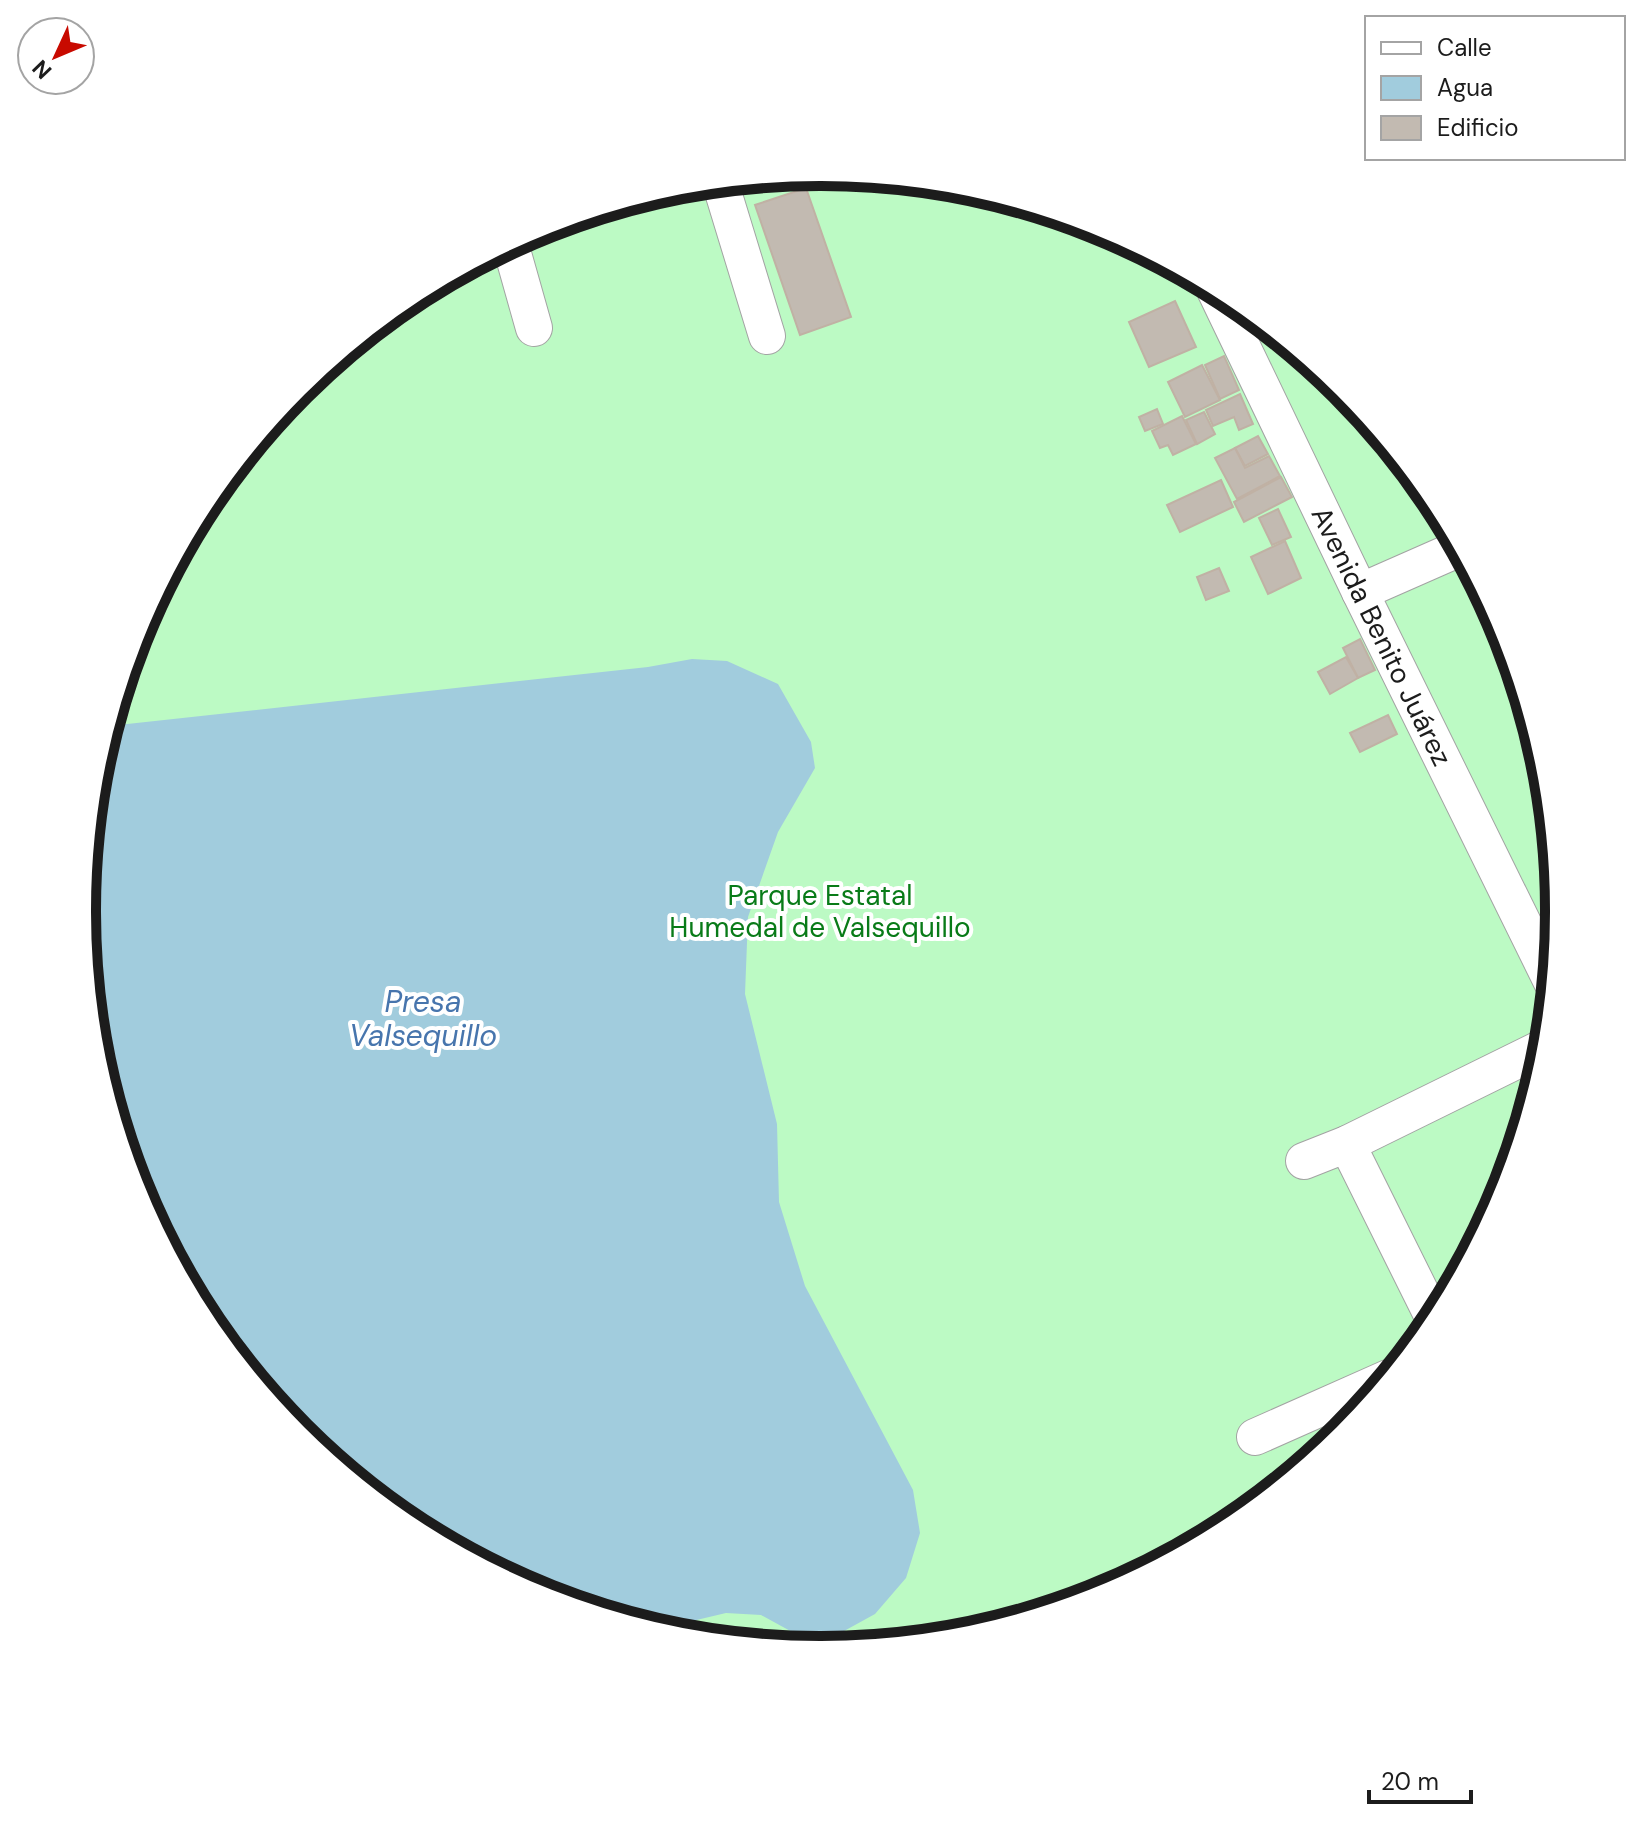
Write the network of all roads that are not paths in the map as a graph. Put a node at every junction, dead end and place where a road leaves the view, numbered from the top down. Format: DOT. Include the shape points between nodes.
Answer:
graph roads {
  1 [pos="723,193"];
  2 [pos="513,255"];
  3 [pos="1225,310"];
  4 [pos="534,328"];
  5 [pos="767,336"];
  6 [pos="1450,552"];
  7 [pos="1360,592"];
  8 [pos="1543,963"];
  9 [pos="1531,1054"];
  10 [pos="1347,1144"];
  11 [pos="1304,1161"];
  12 [pos="1428,1306"];
  13 [pos="1366,1388"];
  14 [pos="1255,1437"];
  1 -- 5 [label="street"];
  2 -- 4 [label="street"];
  3 -- 7 [label="street, Avenida Benito Juárez"];
  6 -- 7 [label="street"];
  7 -- 8 [label="street, Avenida Benito Juárez"];
  9 -- 10 [label="street"];
  10 -- 11 [label="street"];
  10 -- 12 [label="street"];
  13 -- 14 [label="street"];
}
